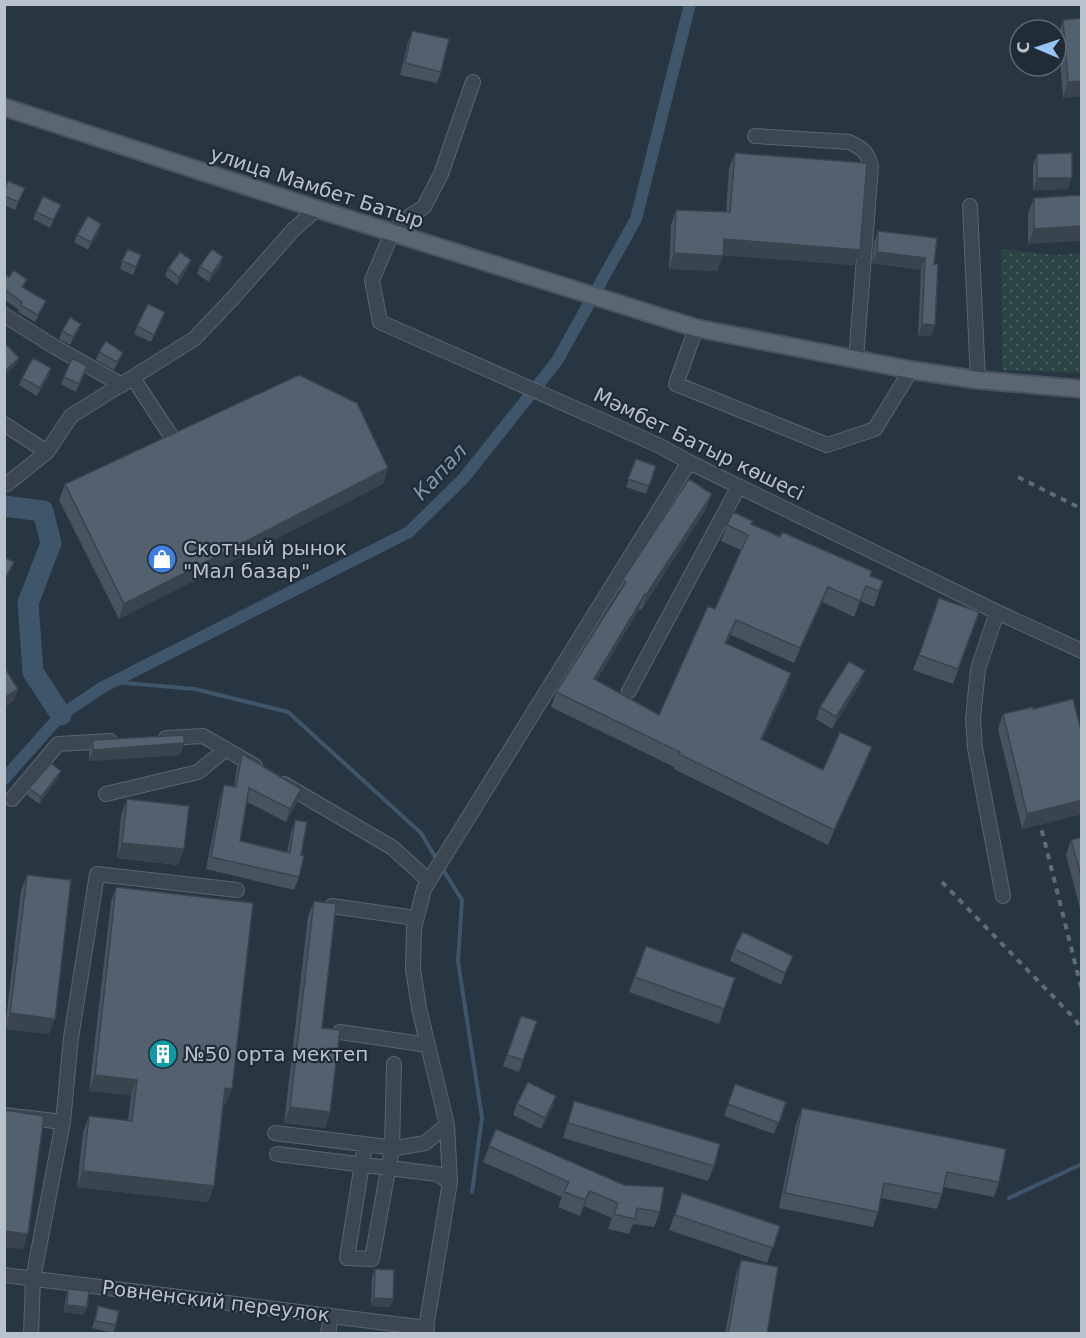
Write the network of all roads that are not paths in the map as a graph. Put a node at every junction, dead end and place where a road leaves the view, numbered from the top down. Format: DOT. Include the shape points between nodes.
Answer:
graph roads {
  1 [pos="473,82"];
  2 [pos="4,108"];
  3 [pos="755,136"];
  4 [pos="970,206"];
  5 [pos="317,210"];
  6 [pos="392,233"];
  7 [pos="4,315"];
  8 [pos="696,328"];
  9 [pos="855,360"];
  10 [pos="911,370"];
  11 [pos="978,380"];
  12 [pos="127,381"];
  13 [pos="1082,389"];
  14 [pos="4,424"];
  15 [pos="171,436"];
  16 [pos="47,452"];
  17 [pos="689,462"];
  18 [pos="4,484"];
  19 [pos="739,486"];
  20 [pos="997,612"];
  21 [pos="1082,651"];
  22 [pos="629,691"];
  23 [pos="147,739"];
  24 [pos="125,740"];
  25 [pos="226,749"];
  26 [pos="106,794"];
  27 [pos="12,799"];
  28 [pos="432,876"];
  29 [pos="237,890"];
  30 [pos="1003,896"];
  31 [pos="332,906"];
  32 [pos="416,918"];
  33 [pos="340,1032"];
  34 [pos="428,1045"];
  35 [pos="394,1064"];
  36 [pos="4,1115"];
  37 [pos="63,1122"];
  38 [pos="447,1125"];
  39 [pos="275,1133"];
  40 [pos="365,1145"];
  41 [pos="392,1148"];
  42 [pos="277,1154"];
  43 [pos="361,1165"];
  44 [pos="387,1168"];
  45 [pos="450,1182"];
  46 [pos="4,1275"];
  47 [pos="33,1279"];
  48 [pos="331,1316"];
  49 [pos="426,1330"];
  50 [pos="31,1334"];
  51 [pos="328,1334"];
  1 -- 6 [label="street" via="441,174 424,207"];
  2 -- 5 [label="main road, улица Мамбет Батыр"];
  3 -- 9 [label="street" via="849,142 868,156 871,166"];
  4 -- 11 [label="street"];
  5 -- 6 [label="main road, улица Мамбет Батыр"];
  5 -- 12 [label="street" via="294,229 194,339"];
  6 -- 8 [label="main road, улица Мамбет Батыр"];
  6 -- 17 [label="street, Мәмбет Батыр көшесі" via="372,280 380,322"];
  7 -- 12 [label="street" via="55,347"];
  8 -- 9 [label="main road"];
  8 -- 10 [label="street" via="676,384 827,445 875,429"];
  9 -- 10 [label="main road"];
  10 -- 11 [label="main road"];
  11 -- 13 [label="main road"];
  12 -- 15 [label="street"];
  12 -- 16 [label="street" via="71,416"];
  14 -- 16 [label="street"];
  16 -- 18 [label="street"];
  17 -- 19 [label="street, Мәмбет Батыр көшесі"];
  17 -- 28 [label="street"];
  19 -- 20 [label="street, Мәмбет Батыр көшесі"];
  19 -- 22 [label="street"];
  20 -- 21 [label="street, Мәмбет Батыр көшесі"];
  20 -- 30 [label="street" via="978,669 973,718 975,748"];
  23 -- 25 [label="street" via="203,736"];
  24 -- 27 [label="street" via="58,744"];
  25 -- 26 [label="street" via="198,772"];
  25 -- 28 [label="street" via="393,848"];
  28 -- 32 [label="street" via="424,888"];
  29 -- 37 [label="street" via="97,874 71,1038"];
  31 -- 32 [label="street"];
  32 -- 34 [label="street" via="413,969"];
  33 -- 34 [label="street"];
  34 -- 38 [label="street"];
  35 -- 41 [label="street"];
  36 -- 37 [label="street"];
  37 -- 47 [label="street"];
  38 -- 41 [label="street" via="425,1143"];
  38 -- 45 [label="street"];
  39 -- 40 [label="street"];
  40 -- 41 [label="street"];
  40 -- 43 [label="street"];
  41 -- 44 [label="street"];
  42 -- 43 [label="street"];
  43 -- 44 [label="street"];
  43 -- 44 [label="street" via="347,1258 372,1259"];
  44 -- 45 [label="street" via="437,1174"];
  45 -- 49 [label="street"];
  46 -- 47 [label="street, Ровненский переулок"];
  47 -- 48 [label="street, Ровненский переулок"];
  47 -- 50 [label="street"];
  48 -- 49 [label="street, Ровненский переулок"];
  48 -- 51 [label="street"];
}
